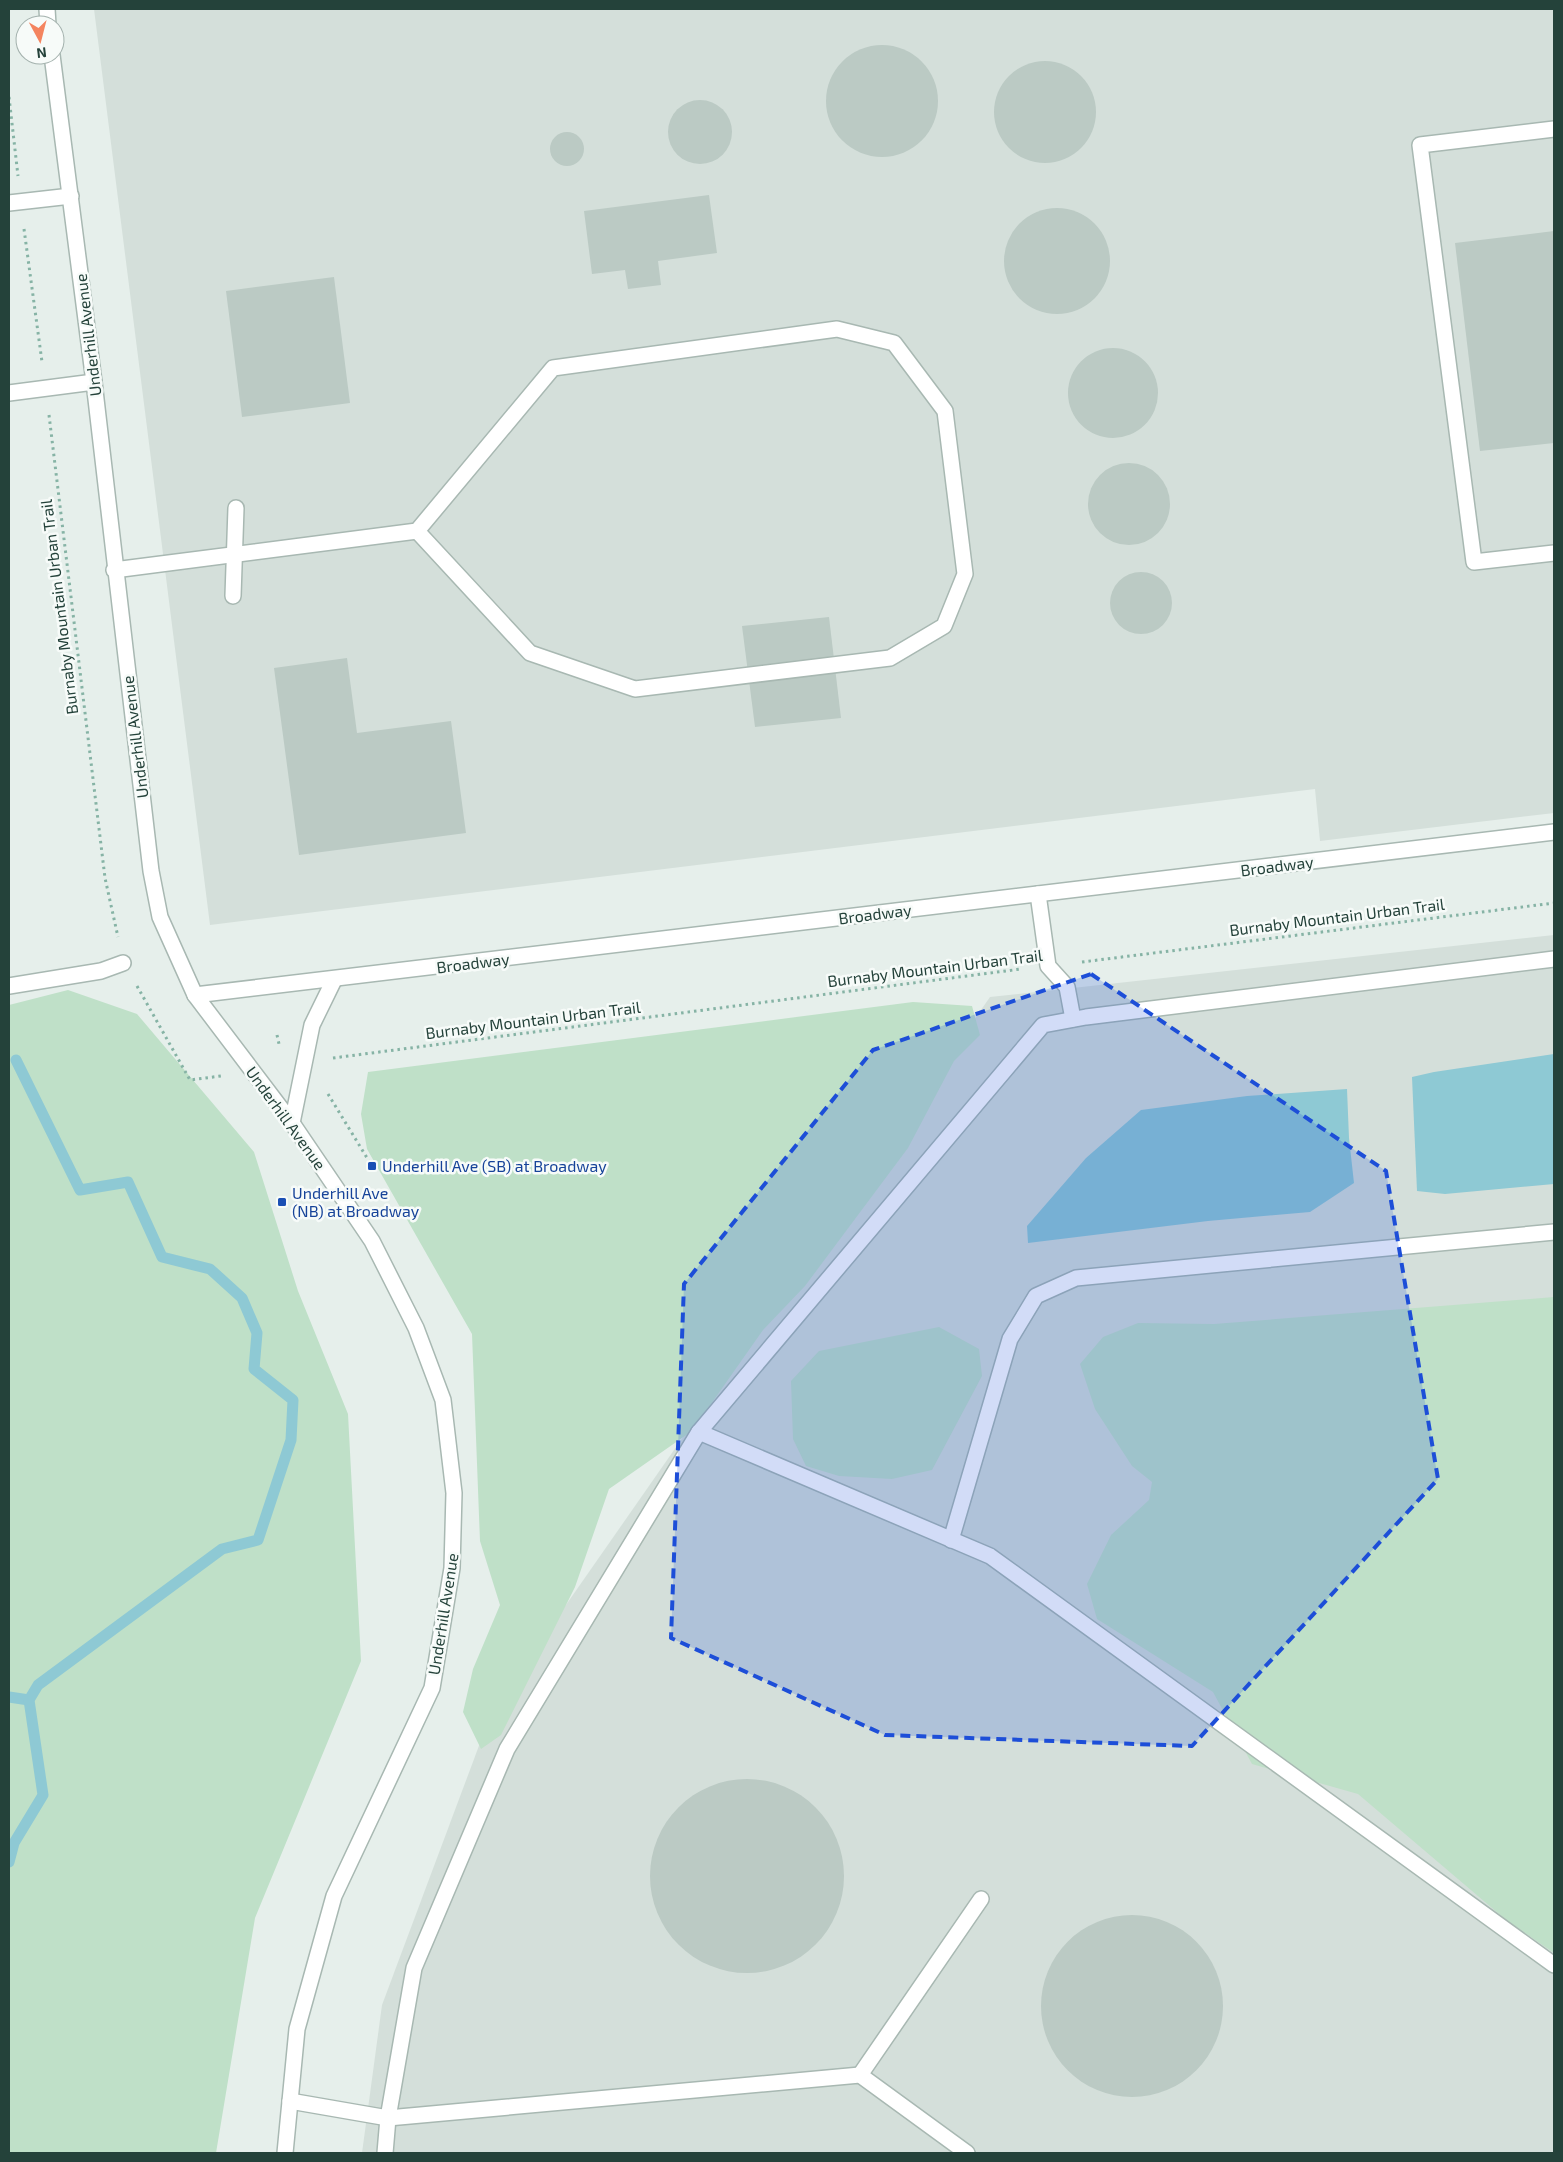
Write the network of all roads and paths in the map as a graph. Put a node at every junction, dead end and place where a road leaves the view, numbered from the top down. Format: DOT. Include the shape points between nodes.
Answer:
graph roads {
  1 [pos="53,65"];
  2 [pos="9,97"];
  3 [pos="1554,129"];
  4 [pos="71,196"];
  5 [pos="15,203"];
  6 [pos="94,382"];
  7 [pos="45,388"];
  8 [pos="9,393"];
  9 [pos="236,508"];
  10 [pos="418,531"];
  11 [pos="1554,553"];
  12 [pos="234,554"];
  13 [pos="114,570"];
  14 [pos="233,596"];
  15 [pos="1554,832"];
  16 [pos="1038,894"];
  17 [pos="1554,903"];
  18 [pos="1554,959"];
  19 [pos="123,963"];
  20 [pos="1048,966"];
  21 [pos="334,980"];
  22 [pos="9,986"];
  23 [pos="195,995"];
  24 [pos="1073,1019"];
  25 [pos="335,1058"];
  26 [pos="327,1059"];
  27 [pos="333,1067"];
  28 [pos="207,1078"];
  29 [pos="330,1086"];
  30 [pos="292,1123"];
  31 [pos="372,1166"];
  32 [pos="1554,1232"];
  33 [pos="699,1432"];
  34 [pos="951,1540"];
  35 [pos="981,1899"];
  36 [pos="1554,1965"];
  37 [pos="860,2075"];
  38 [pos="290,2101"];
  39 [pos="388,2118"];
  40 [pos="285,2153"];
  41 [pos="385,2153"];
  42 [pos="967,2153"];
  1 -- 4 [label="street, Underhill Avenue"];
  2 -- 5 [label="path, Burnaby Mountain Urban Trail"];
  3 -- 11 [label="street" via="1420,145 1474,562"];
  4 -- 5 [label="street"];
  4 -- 6 [label="street, Underhill Avenue"];
  5 -- 7 [label="path, Burnaby Mountain Urban Trail"];
  6 -- 7 [label="street"];
  6 -- 13 [label="street, Underhill Avenue"];
  7 -- 8 [label="street"];
  7 -- 19 [label="path, Burnaby Mountain Urban Trail" via="105,878"];
  9 -- 12 [label="street"];
  10 -- 10 [label="street" via="553,368 837,329 894,343 945,411 965,574 944,626 890,658 635,689 530,653"];
  10 -- 12 [label="street"];
  12 -- 13 [label="street"];
  12 -- 14 [label="street"];
  13 -- 23 [label="street, Underhill Avenue" via="151,871 160,916"];
  15 -- 16 [label="street, Broadway"];
  16 -- 20 [label="street"];
  16 -- 21 [label="street, Broadway"];
  17 -- 20 [label="path, Burnaby Mountain Urban Trail"];
  18 -- 24 [label="street"];
  19 -- 22 [label="street" via="101,971"];
  19 -- 28 [label="path, Burnaby Mountain Urban Trail" via="190,1080"];
  20 -- 24 [label="street" via="1067,988"];
  20 -- 25 [label="path, Burnaby Mountain Urban Trail"];
  21 -- 23 [label="street, Broadway"];
  21 -- 30 [label="street" via="312,1024"];
  23 -- 30 [label="street, Underhill Avenue"];
  24 -- 33 [label="street" via="1043,1025"];
  25 -- 26 [label="path, Burnaby Mountain Urban Trail"];
  25 -- 27 [label="path"];
  29 -- 31 [label="path" via="328,1095"];
  30 -- 38 [label="street, Underhill Avenue" via="372,1240 416,1328 442,1400 454,1493 452,1568 432,1688 334,1896 297,2029"];
  32 -- 34 [label="street" via="1076,1278 1036,1296 1010,1339"];
  33 -- 34 [label="street"];
  33 -- 39 [label="street" via="507,1749 414,1968"];
  34 -- 36 [label="street" via="990,1556"];
  35 -- 37 [label="street"];
  37 -- 39 [label="street"];
  37 -- 42 [label="street"];
  38 -- 39 [label="street"];
  38 -- 40 [label="street, Underhill Avenue"];
  39 -- 41 [label="street"];
}
